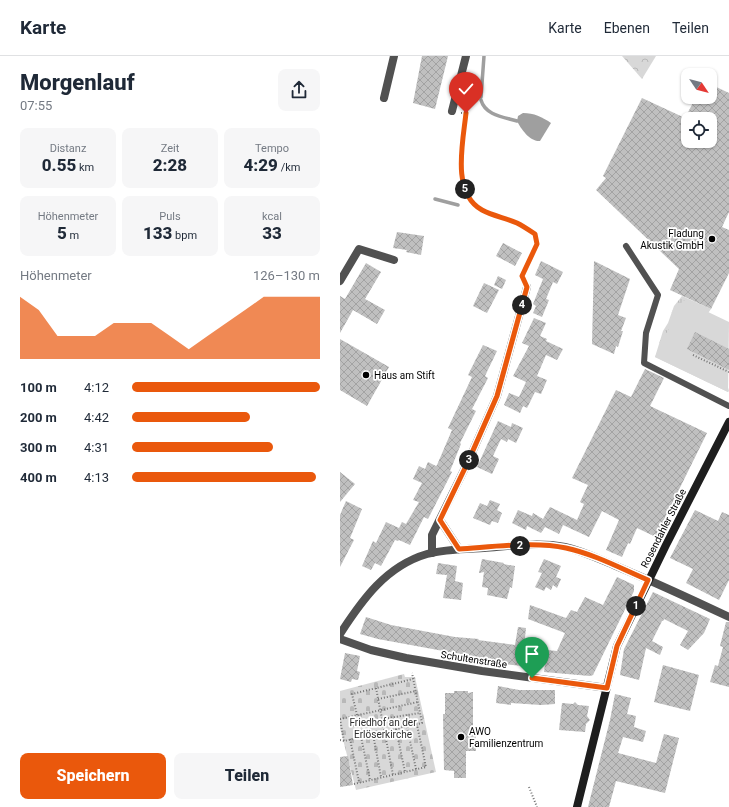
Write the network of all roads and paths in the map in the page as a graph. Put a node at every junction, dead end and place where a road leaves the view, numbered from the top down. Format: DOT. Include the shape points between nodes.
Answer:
graph roads {
  1 [pos="394,56"];
  2 [pos="466,56"];
  3 [pos="384,98"];
  4 [pos="452,111"];
  5 [pos="626,246"];
  6 [pos="394,260"];
  7 [pos="340,281"];
  8 [pos="527,287"];
  9 [pos="693,355"];
  10 [pos="729,372"];
  11 [pos="729,406"];
  12 [pos="729,422"];
  13 [pos="440,520"];
  14 [pos="459,549"];
  15 [pos="432,553"];
  16 [pos="648,580"];
  17 [pos="729,617"];
  18 [pos="340,634"];
  19 [pos="340,638"];
  20 [pos="412,673"];
  21 [pos="413,680"];
  22 [pos="376,688"];
  23 [pos="607,688"];
  24 [pos="416,691"];
  25 [pos="378,699"];
  26 [pos="418,702"];
  27 [pos="380,710"];
  28 [pos="420,713"];
  29 [pos="357,715"];
  30 [pos="340,719"];
  31 [pos="382,720"];
  32 [pos="417,725"];
  33 [pos="407,727"];
  34 [pos="396,729"];
  35 [pos="384,732"];
  36 [pos="373,734"];
  37 [pos="361,737"];
  38 [pos="350,739"];
  39 [pos="340,740"];
  40 [pos="344,741"];
  41 [pos="416,769"];
  42 [pos="405,772"];
  43 [pos="393,775"];
  44 [pos="381,777"];
  45 [pos="370,780"];
  46 [pos="359,782"];
  47 [pos="354,784"];
  48 [pos="530,787"];
  49 [pos="537,807"];
  50 [pos="577,807"];
  1 -- 3 [label="street"];
  2 -- 4 [label="street"];
  4 -- 8 [label="path" via="466,113 461,162 465,189 472,203 483,211 518,223 535,234 537,244 522,276"];
  5 -- 11 [label="lane" via="658,295 646,333 644,363"];
  6 -- 7 [label="street" via="359,249"];
  8 -- 13 [label="street" via="497,396"];
  9 -- 10 [label="path"];
  12 -- 16 [label="main road, Rosendahler Straße"];
  13 -- 14 [label="street"];
  13 -- 15 [label="street" via="432,536"];
  14 -- 15 [label="street"];
  14 -- 16 [label="street" via="541,544 565,547"];
  15 -- 18 [label="street" via="408,560 377,585 360,602"];
  16 -- 17 [label="street"];
  16 -- 23 [label="main road, Rosendahler Straße" via="617,646"];
  19 -- 23 [label="street, Schultenstraße" via="371,650 406,658"];
  20 -- 21 [label="path"];
  21 -- 22 [label="path"];
  21 -- 24 [label="path"];
  22 -- 25 [label="path"];
  22 -- 29 [label="path" via="352,694"];
  23 -- 50 [label="main road, Rosendahler Straße"];
  24 -- 25 [label="path"];
  24 -- 26 [label="path"];
  25 -- 27 [label="path"];
  26 -- 27 [label="path"];
  26 -- 28 [label="path"];
  27 -- 29 [label="path"];
  27 -- 31 [label="path"];
  28 -- 31 [label="path"];
  28 -- 32 [label="path" via="422,723"];
  29 -- 30 [label="path"];
  30 -- 40 [label="path"];
  31 -- 35 [label="path"];
  32 -- 33 [label="path"];
  32 -- 41 [label="path" via="426,767"];
  33 -- 34 [label="path"];
  33 -- 41 [label="path"];
  34 -- 35 [label="path"];
  34 -- 42 [label="path"];
  35 -- 36 [label="path"];
  35 -- 43 [label="path"];
  36 -- 37 [label="path"];
  36 -- 44 [label="path"];
  37 -- 38 [label="path"];
  37 -- 45 [label="path"];
  38 -- 40 [label="path"];
  38 -- 46 [label="path"];
  39 -- 40 [label="path"];
  41 -- 42 [label="path"];
  42 -- 43 [label="path"];
  43 -- 44 [label="path"];
  44 -- 45 [label="path"];
  45 -- 46 [label="path"];
  46 -- 47 [label="path"];
  48 -- 49 [label="path"];
}
